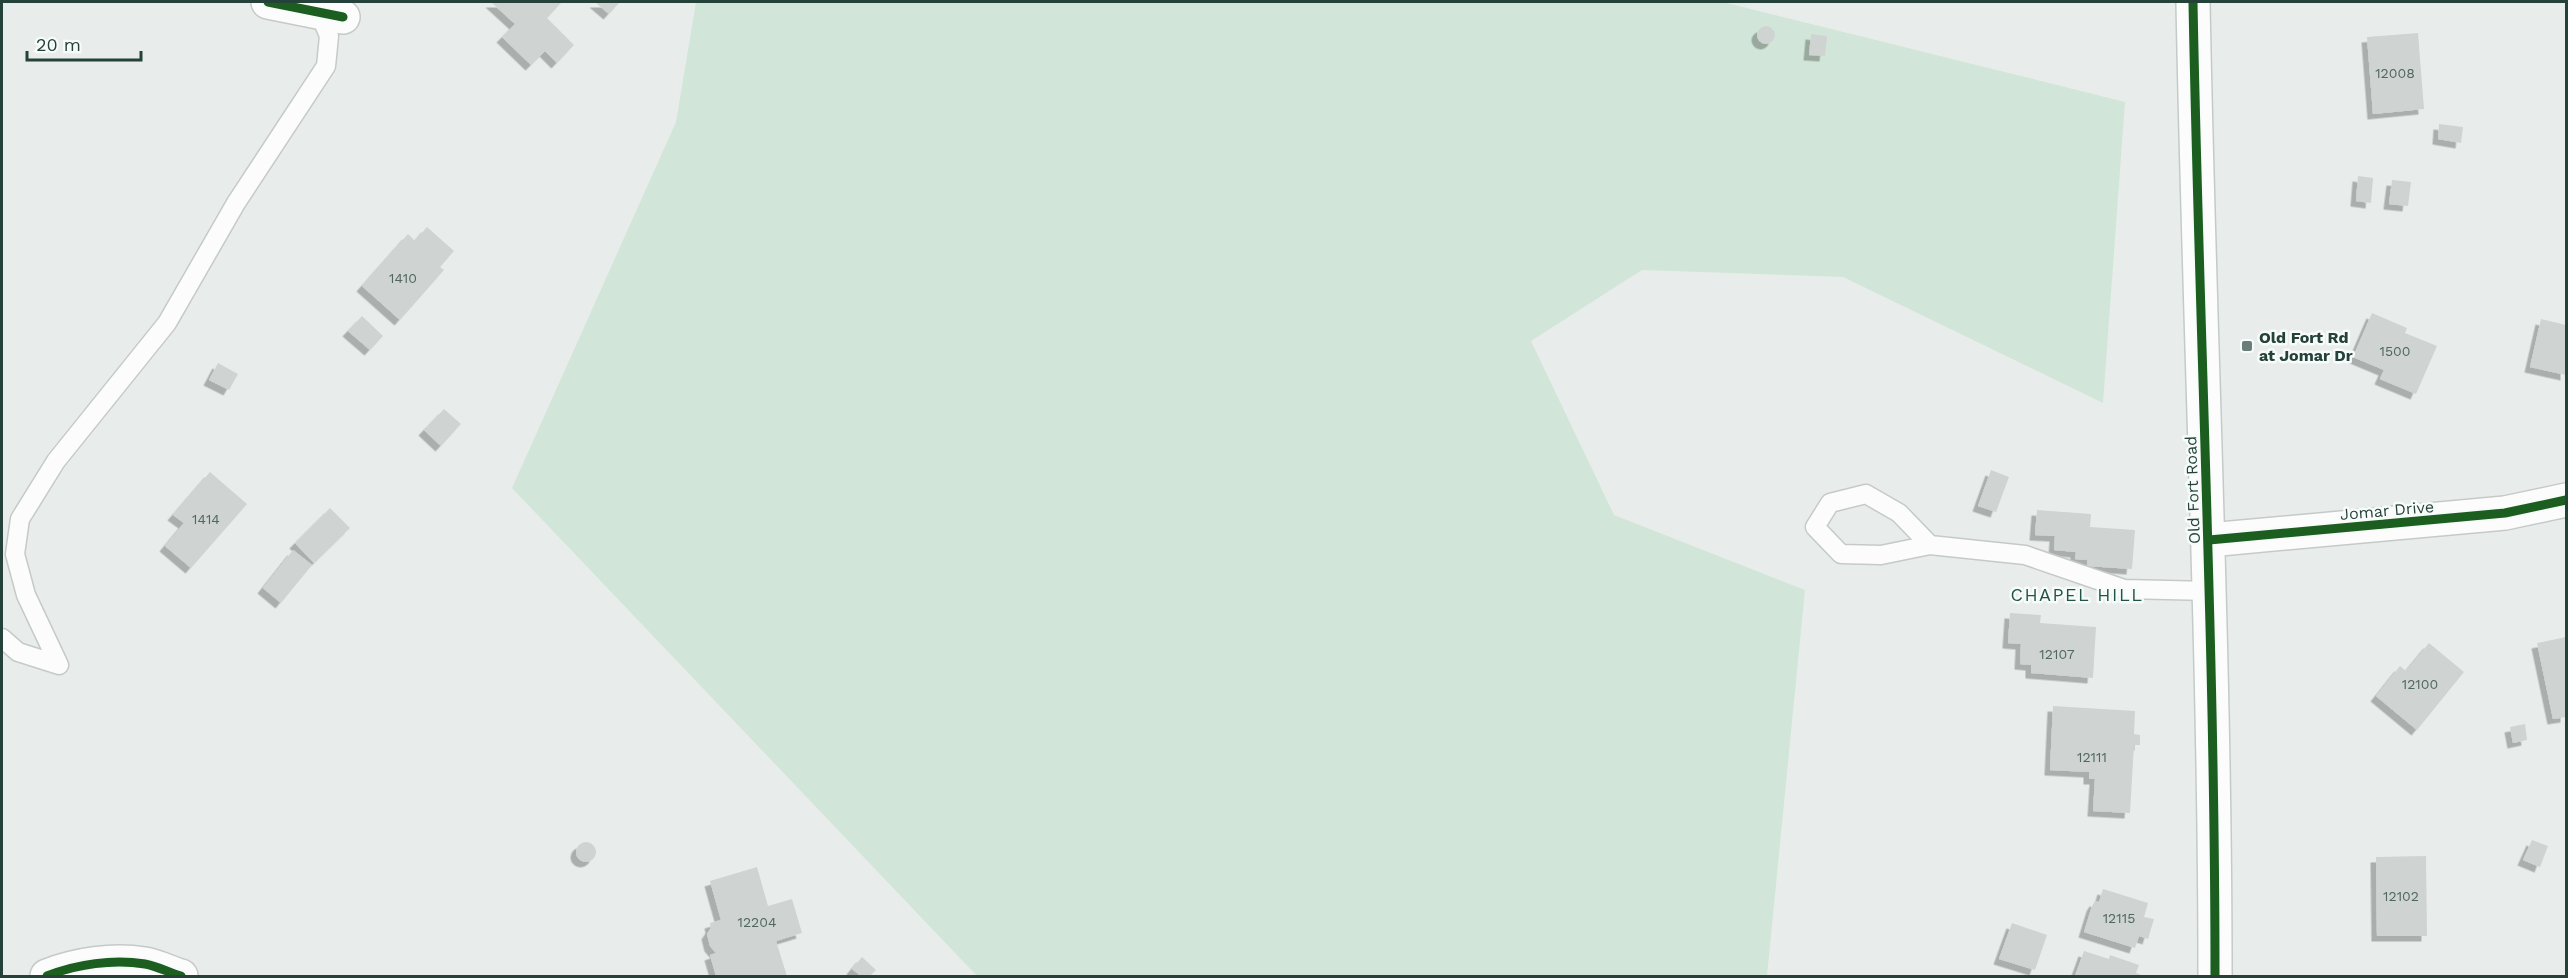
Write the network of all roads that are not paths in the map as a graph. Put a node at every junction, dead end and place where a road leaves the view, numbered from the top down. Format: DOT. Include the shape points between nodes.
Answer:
graph roads {
  1 [pos="268,2"];
  2 [pos="2193,2"];
  3 [pos="331,15"];
  4 [pos="2566,500"];
  5 [pos="2209,540"];
  6 [pos="1930,545"];
  7 [pos="2210,591"];
  8 [pos="2,638"];
  9 [pos="47,976"];
  10 [pos="181,976"];
  11 [pos="2215,976"];
  1 -- 3 [label="main road"];
  2 -- 5 [label="main road, Old Fort Road"];
  3 -- 8 [label="lane" via="326,66 236,203 166,323 56,461 20,519 15,554 26,595 59,665 18,652"];
  4 -- 5 [label="main road, Jomar Drive" via="2505,513"];
  5 -- 7 [label="main road, Old Fort Road"];
  6 -- 6 [label="lane" via="1881,555 1841,554 1815,527 1830,503 1866,494 1899,513"];
  6 -- 7 [label="lane" via="2025,555 2124,589"];
  7 -- 11 [label="main road, Old Fort Road"];
  9 -- 10 [label="main road" via="94,963 146,964"];
}
